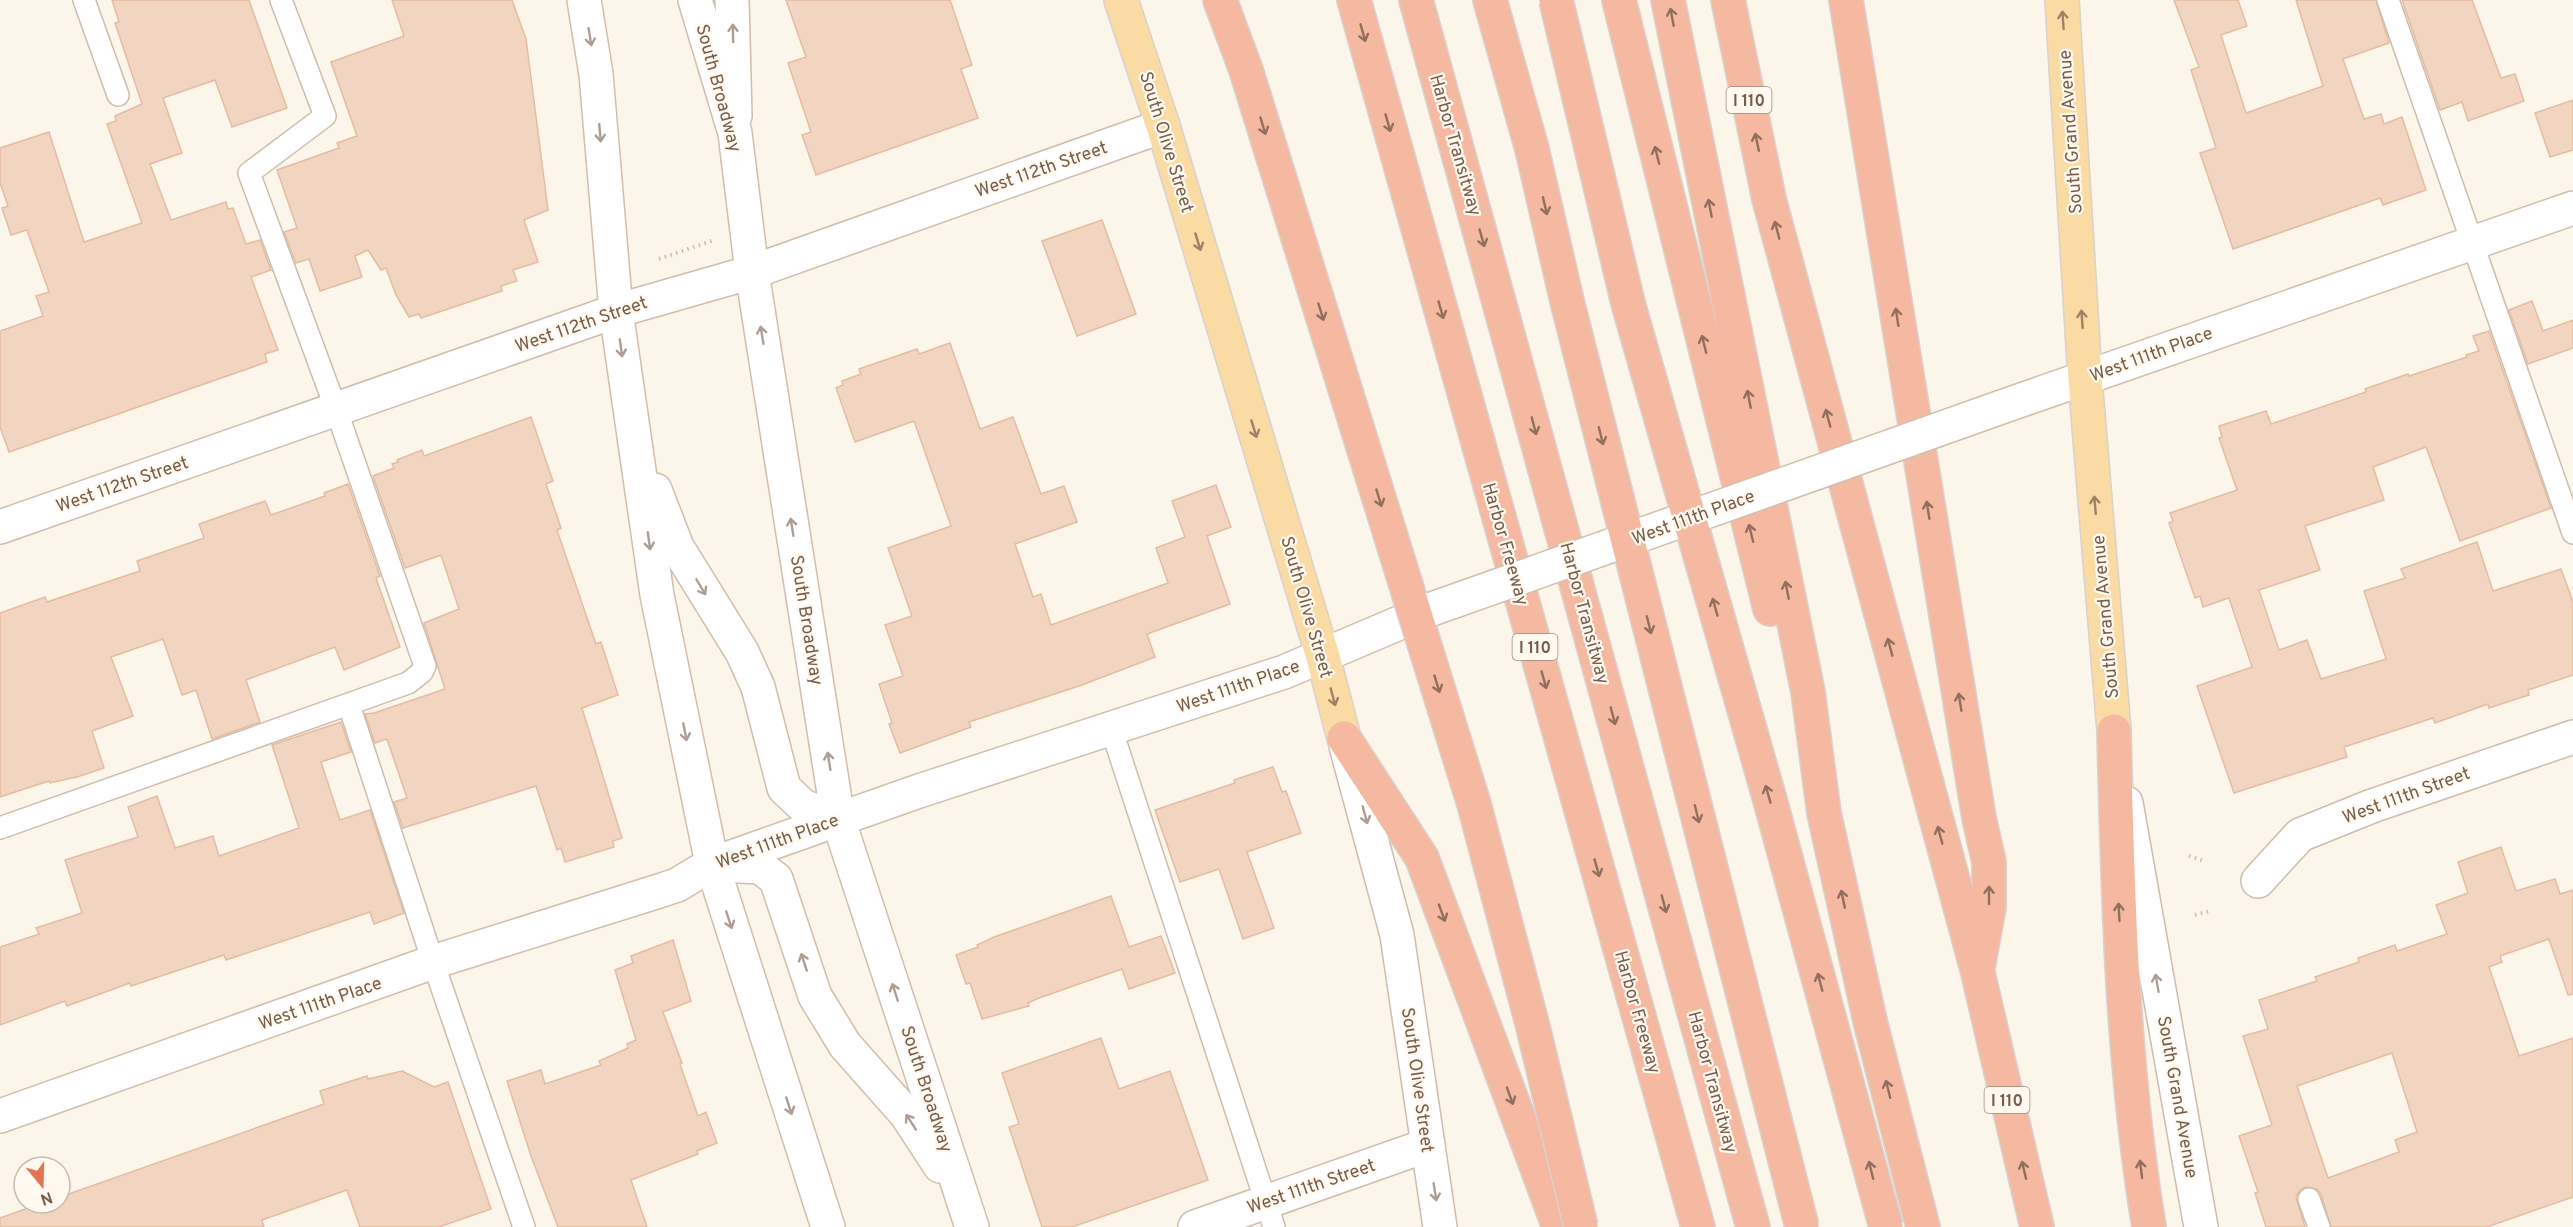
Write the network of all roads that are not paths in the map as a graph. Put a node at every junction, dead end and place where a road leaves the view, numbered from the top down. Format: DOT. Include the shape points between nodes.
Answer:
graph roads {
  1 [pos="84,0"];
  2 [pos="281,0"];
  3 [pos="584,0"];
  4 [pos="695,0"];
  5 [pos="732,0"];
  6 [pos="1121,0"];
  7 [pos="1220,0"];
  8 [pos="1227,0"];
  9 [pos="1354,0"];
  10 [pos="1416,0"];
  11 [pos="1490,0"];
  12 [pos="1496,0"];
  13 [pos="1556,0"];
  14 [pos="1619,0"];
  15 [pos="1668,0"];
  16 [pos="1728,0"];
  17 [pos="1846,0"];
  18 [pos="2062,0"];
  19 [pos="2388,0"];
  20 [pos="1246,70"];
  21 [pos="118,95"];
  22 [pos="1163,126"];
  23 [pos="735,133"];
  24 [pos="1532,148"];
  25 [pos="2573,208"];
  26 [pos="2472,243"];
  27 [pos="752,272"];
  28 [pos="616,311"];
  29 [pos="2085,378"];
  30 [pos="336,409"];
  31 [pos="635,439"];
  32 [pos="0,527"];
  33 [pos="2573,533"];
  34 [pos="1323,657"];
  35 [pos="349,705"];
  36 [pos="1111,728"];
  37 [pos="2114,731"];
  38 [pos="2573,737"];
  39 [pos="1344,738"];
  40 [pos="1824,813"];
  41 [pos="838,819"];
  42 [pos="0,828"];
  43 [pos="712,864"];
  44 [pos="2258,881"];
  45 [pos="433,963"];
  46 [pos="1977,973"];
  47 [pos="0,1116"];
  48 [pos="1428,1145"];
  49 [pos="2309,1199"];
  50 [pos="1270,1215"];
  51 [pos="969,1217"];
  52 [pos="524,1227"];
  53 [pos="828,1227"];
  54 [pos="1195,1227"];
  55 [pos="1440,1227"];
  56 [pos="1559,1227"];
  57 [pos="1581,1227"];
  58 [pos="1698,1227"];
  59 [pos="1753,1227"];
  60 [pos="1802,1227"];
  61 [pos="1886,1227"];
  62 [pos="1923,1227"];
  63 [pos="2037,1227"];
  64 [pos="2149,1227"];
  65 [pos="2201,1227"];
  66 [pos="2319,1227"];
  1 -- 21 [label="lane"];
  2 -- 30 [label="lane" via="325,116 249,172"];
  3 -- 28 [label="street, one-way" via="596,74"];
  4 -- 23 [label="street, South Broadway"];
  23 -- 5 [label="street, one-way"];
  6 -- 22 [label="main road, South Olive Street"];
  7 -- 20 [label="highway"];
  8 -- 20 [label="highway"];
  9 -- 58 [label="highway, Harbor Freeway / I 110, one-way"];
  10 -- 59 [label="highway, Harbor Transitway, one-way"];
  11 -- 24 [label="highway"];
  12 -- 24 [label="highway"];
  61 -- 13 [label="highway, one-way, bridge" via="1770,800 1628,303"];
  40 -- 14 [label="highway, one-way" via="1790,691"];
  40 -- 15 [label="highway, one-way" via="1808,692"];
  46 -- 16 [label="highway, I 110, one-way" via="1769,199"];
  46 -- 17 [label="highway, one-way" via="1989,907 1989,862"];
  29 -- 18 [label="main road, South Grand Avenue, one-way"];
  19 -- 26 [label="lane"];
  20 -- 57 [label="highway, one-way, bridge" via="1474,804"];
  22 -- 27 [label="street, West 112th Street"];
  22 -- 34 [label="main road, South Olive Street, one-way"];
  23 -- 27 [label="street, South Broadway"];
  24 -- 60 [label="highway, one-way, bridge" via="1570,313"];
  25 -- 26 [label="street, West 111th Place"];
  26 -- 29 [label="street, West 111th Place"];
  26 -- 33 [label="lane"];
  27 -- 28 [label="street, West 112th Street"];
  41 -- 27 [label="street, South Broadway, one-way"];
  28 -- 30 [label="street, West 112th Street"];
  28 -- 31 [label="street, one-way"];
  29 -- 34 [label="street, West 111th Place, bridge" via="1432,609"];
  37 -- 29 [label="main road, South Grand Avenue, one-way"];
  30 -- 32 [label="street, West 112th Street"];
  30 -- 35 [label="lane" via="424,666 417,678 408,683"];
  31 -- 41 [label="street, one-way" via="677,546 742,652 758,687 784,788 803,806"];
  31 -- 43 [label="street, one-way" via="657,595"];
  34 -- 36 [label="street, West 111th Place"];
  34 -- 39 [label="main road, South Olive Street, one-way"];
  35 -- 42 [label="lane"];
  35 -- 45 [label="lane"];
  36 -- 41 [label="street, West 111th Place"];
  36 -- 50 [label="lane"];
  64 -- 37 [label="highway, one-way" via="2126,1051"];
  65 -- 37 [label="street, South Grand Avenue, one-way"];
  38 -- 44 [label="street, West 111th Street" via="2300,835"];
  39 -- 48 [label="street, South Olive Street, one-way" via="1397,935"];
  39 -- 56 [label="highway, one-way" via="1422,858"];
  62 -- 40 [label="highway, one-way" via="1871,1025"];
  41 -- 43 [label="street, West 111th Place"];
  51 -- 41 [label="street, South Broadway, one-way"];
  43 -- 45 [label="street, West 111th Place" via="677,885"];
  51 -- 43 [label="street, one-way" via="906,1114 845,1045 815,996 776,879 760,867"];
  43 -- 53 [label="street, one-way"];
  45 -- 47 [label="street, West 111th Place"];
  45 -- 52 [label="lane"];
  63 -- 46 [label="highway, I 110, one-way"];
  48 -- 50 [label="street, West 111th Street"];
  48 -- 55 [label="street, South Olive Street, one-way"];
  49 -- 66 [label="lane"];
  50 -- 54 [label="street, West 111th Street"];
}
